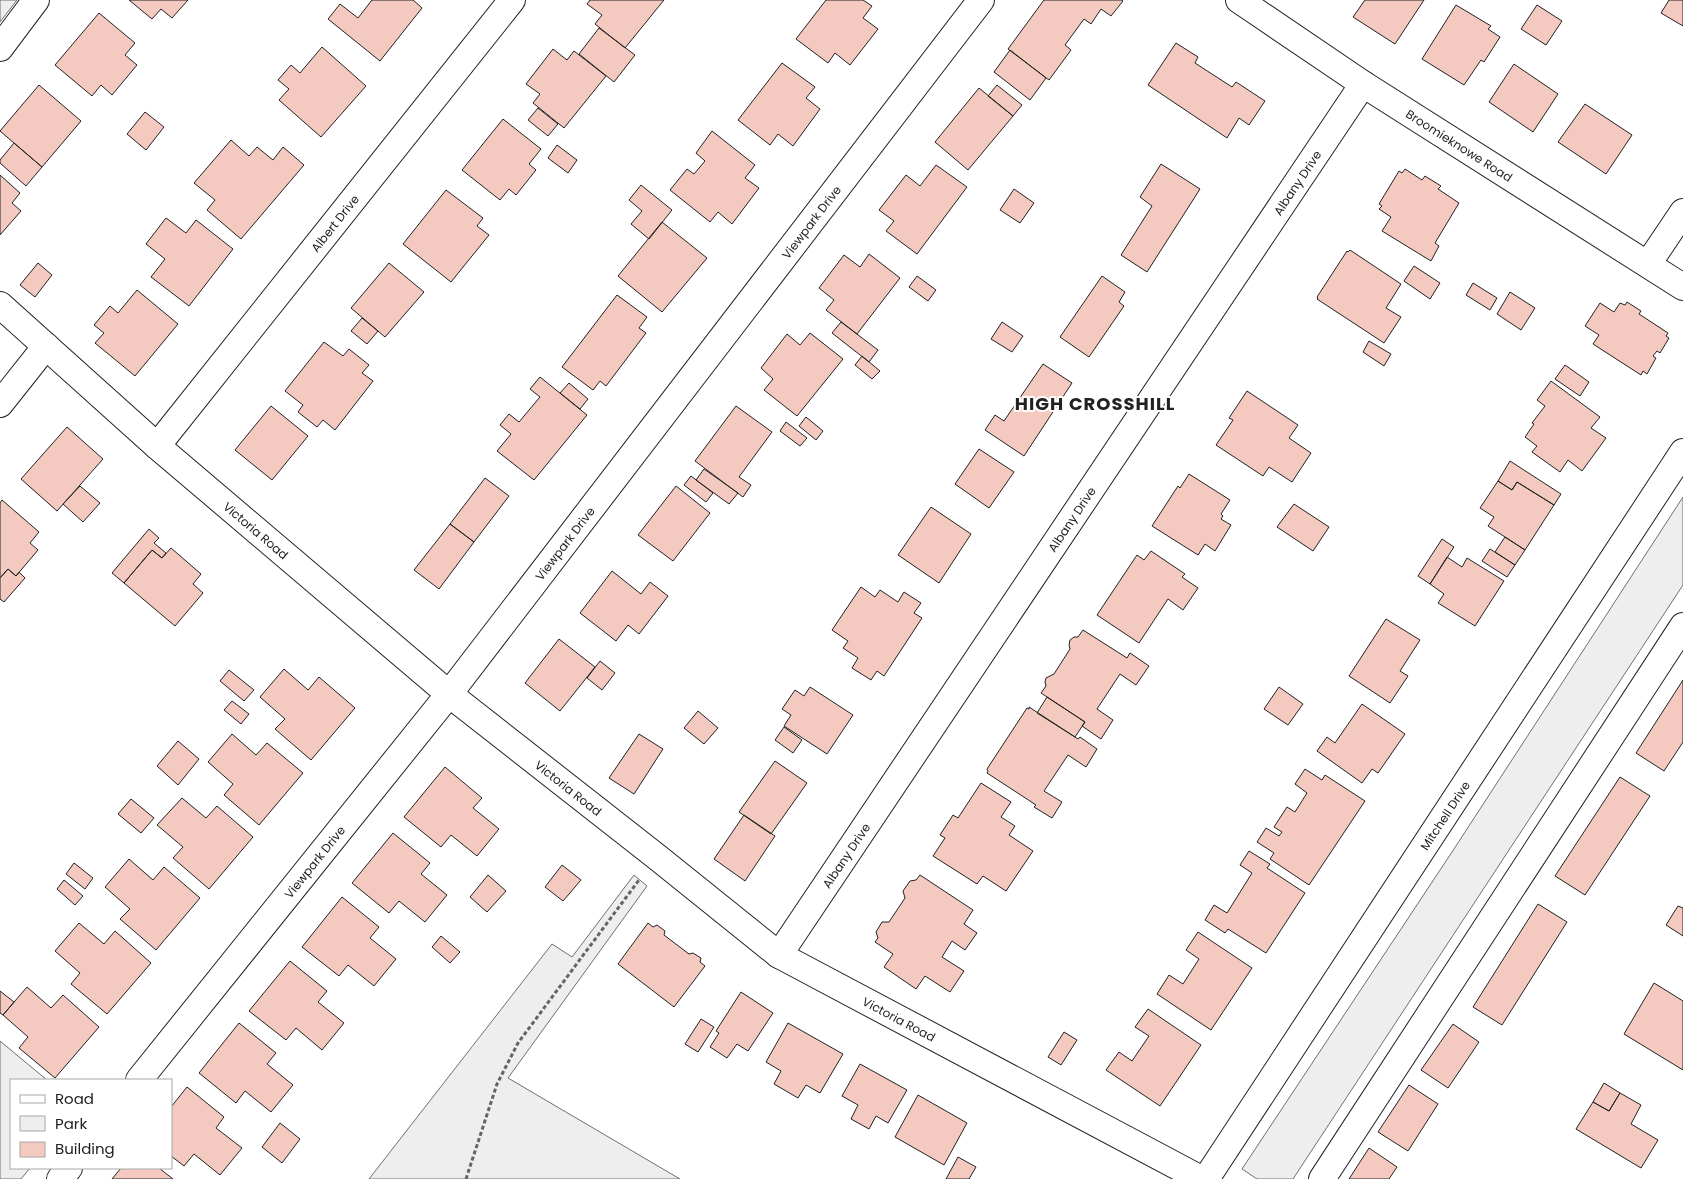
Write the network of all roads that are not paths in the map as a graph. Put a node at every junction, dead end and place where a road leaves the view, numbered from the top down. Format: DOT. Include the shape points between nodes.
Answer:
graph roads {
  1 [pos="36,0"];
  2 [pos="512,0"];
  3 [pos="981,0"];
  4 [pos="1239,0"];
  5 [pos="0,48"];
  6 [pos="1363,84"];
  7 [pos="1683,212"];
  8 [pos="1648,264"];
  9 [pos="1683,287"];
  10 [pos="0,304"];
  11 [pos="46,346"];
  12 [pos="0,404"];
  13 [pos="158,446"];
  14 [pos="1683,452"];
  15 [pos="1683,626"];
  16 [pos="449,694"];
  17 [pos="779,955"];
  18 [pos="140,1079"];
  19 [pos="68,1169"];
  20 [pos="60,1179"];
  21 [pos="1202,1179"];
  22 [pos="1206,1179"];
  23 [pos="1322,1179"];
  1 -- 5 [label="street"];
  2 -- 13 [label="street, Albert Drive"];
  3 -- 16 [label="street, Viewpark Drive"];
  4 -- 6 [label="street, Broomieknowe Road"];
  6 -- 8 [label="street, Broomieknowe Road"];
  6 -- 17 [label="street, Albany Drive"];
  7 -- 8 [label="street"];
  8 -- 9 [label="street, Broomieknowe Road"];
  10 -- 11 [label="street, Victoria Road"];
  11 -- 12 [label="street"];
  11 -- 13 [label="street, Victoria Road"];
  13 -- 16 [label="street, Victoria Road"];
  14 -- 22 [label="street, Mitchell Drive"];
  15 -- 23 [label="street"];
  16 -- 17 [label="street, Victoria Road"];
  16 -- 18 [label="street, Viewpark Drive"];
  17 -- 21 [label="street, Victoria Road"];
  19 -- 20 [label="street"];
}
